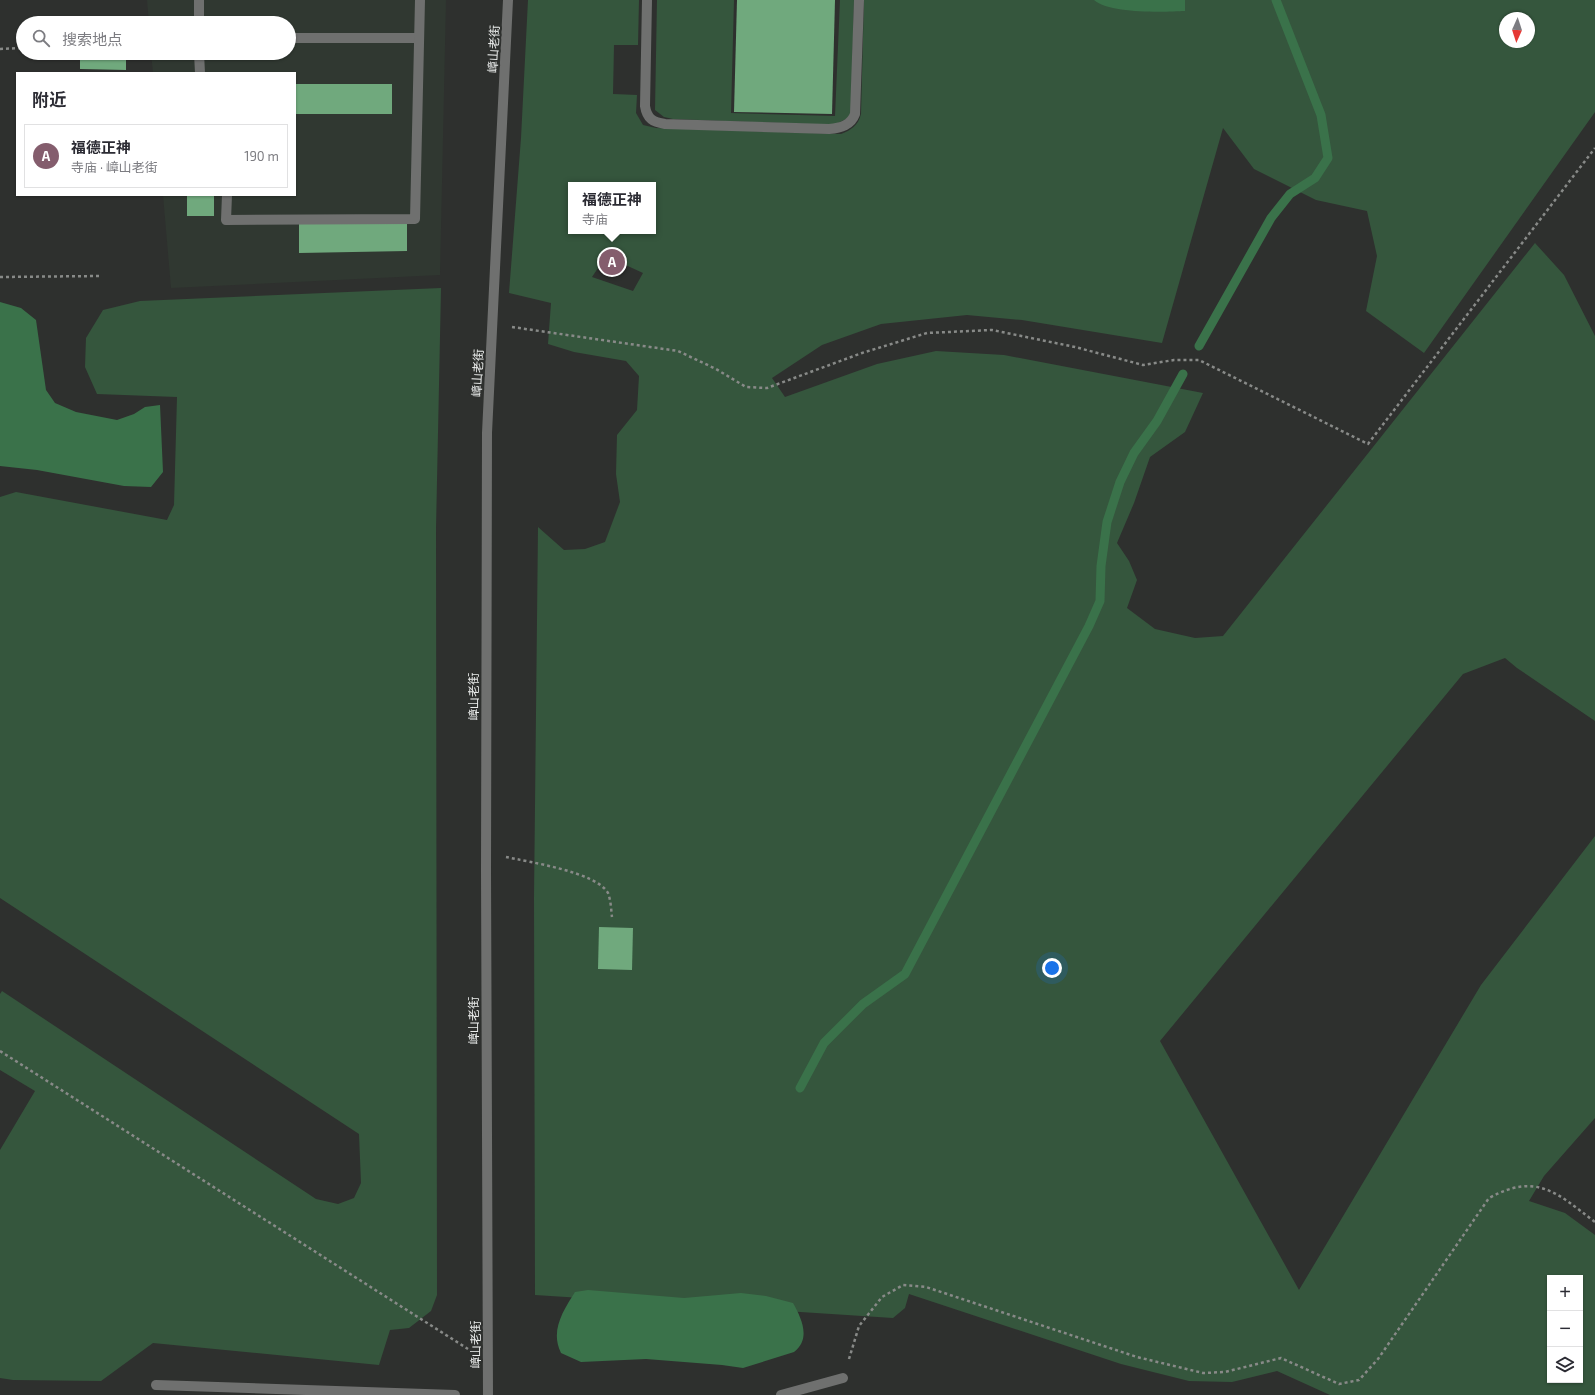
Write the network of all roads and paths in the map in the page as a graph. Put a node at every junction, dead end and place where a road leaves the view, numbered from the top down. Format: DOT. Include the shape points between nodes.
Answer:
graph roads {
  1 [pos="199,0"];
  2 [pos="420,0"];
  3 [pos="508,0"];
  4 [pos="647,0"];
  5 [pos="859,0"];
  6 [pos="199,16"];
  7 [pos="296,38"];
  8 [pos="419,38"];
  9 [pos="16,48"];
  10 [pos="0,49"];
  11 [pos="200,60"];
  12 [pos="200,72"];
  13 [pos="1595,148"];
  14 [pos="226,196"];
  15 [pos="100,276"];
  16 [pos="0,277"];
  17 [pos="492,324"];
  18 [pos="486,852"];
  19 [pos="612,917"];
  20 [pos="0,1051"];
  21 [pos="1595,1222"];
  22 [pos="488,1362"];
  23 [pos="844,1378"];
  24 [pos="156,1385"];
  25 [pos="455,1395"];
  26 [pos="488,1395"];
  27 [pos="781,1395"];
  1 -- 6 [label="street"];
  2 -- 8 [label="street"];
  3 -- 17 [label="street, 嶂山老街"];
  4 -- 5 [label="street" via="645,106 646,115 651,120 666,124 829,130 853,121 855,114"];
  7 -- 8 [label="street"];
  8 -- 14 [label="street" via="415,219 226,220"];
  9 -- 10 [label="path"];
  11 -- 12 [label="street"];
  13 -- 17 [label="path" via="1368,444 1199,360 1174,360 1143,365 992,330 927,333 862,353 767,388 746,387 678,351"];
  15 -- 16 [label="path"];
  17 -- 18 [label="street, 嶂山老街" via="487,433"];
  18 -- 19 [label="path" via="579,874 598,883 607,892"];
  18 -- 22 [label="street, 嶂山老街"];
  20 -- 22 [label="path"];
  21 -- 23 [label="path" via="1553,1190 1531,1186 1507,1188 1489,1198 1378,1359 1359,1380 1339,1384 1281,1358 1225,1372 1203,1372 1137,1357 926,1287 904,1285 882,1297 859,1326"];
  22 -- 26 [label="street, 嶂山老街"];
  23 -- 27 [label="street"];
  24 -- 25 [label="street"];
}
